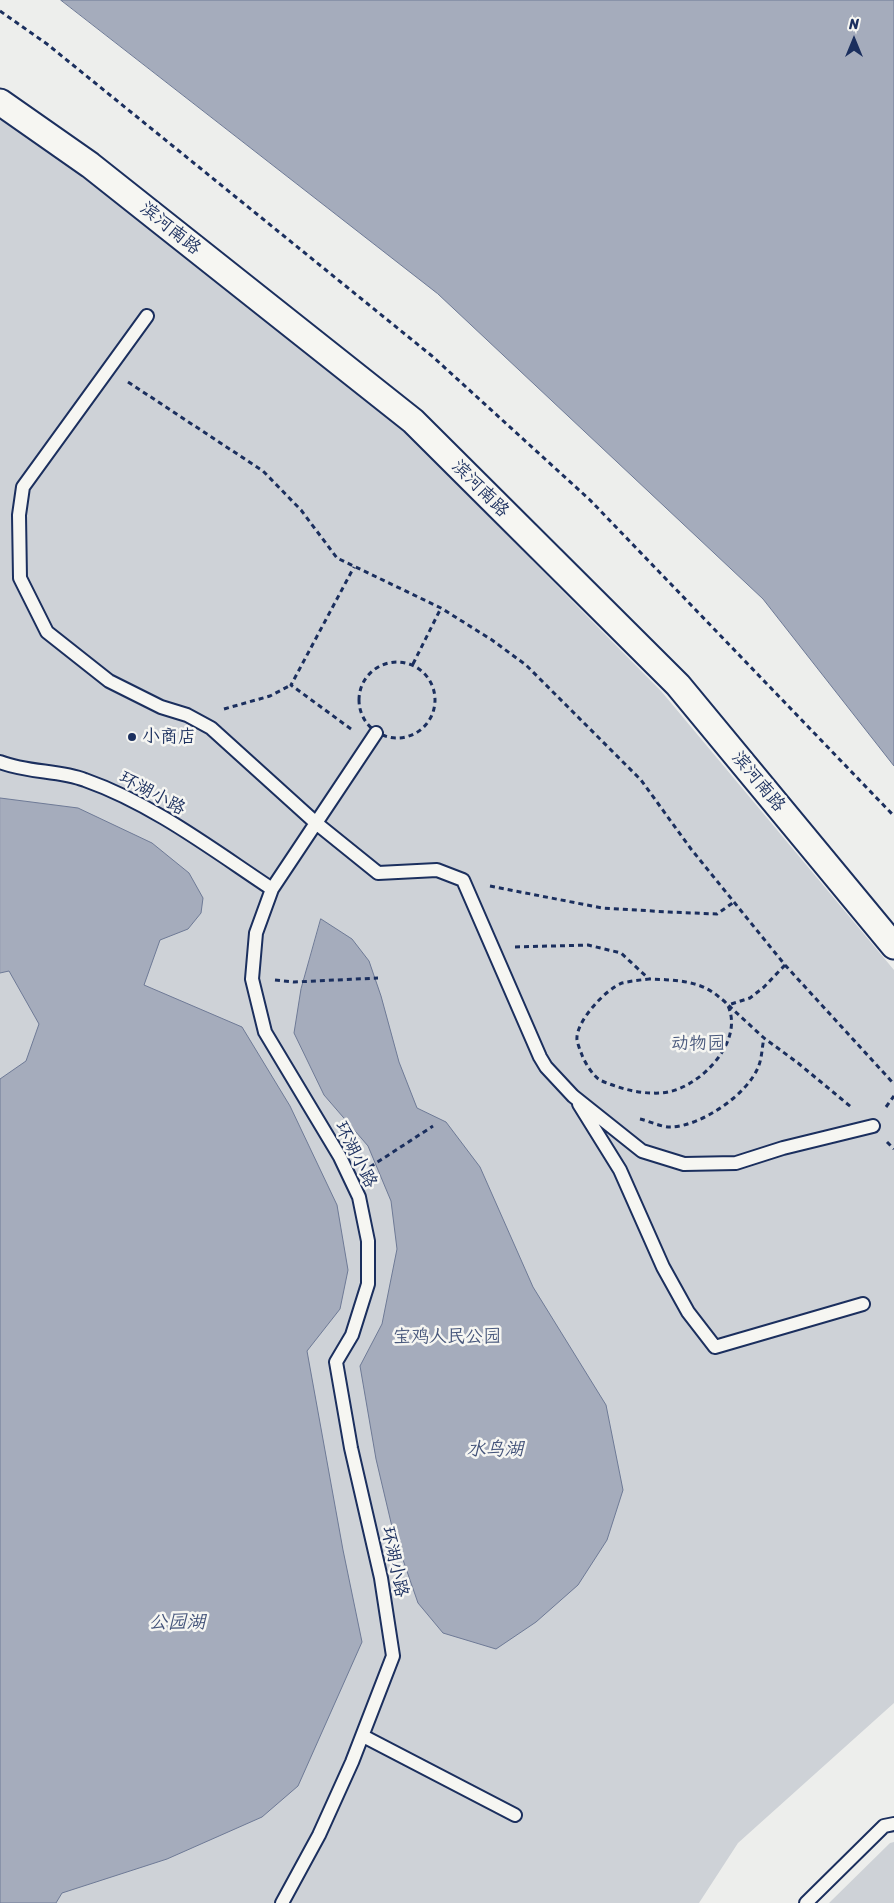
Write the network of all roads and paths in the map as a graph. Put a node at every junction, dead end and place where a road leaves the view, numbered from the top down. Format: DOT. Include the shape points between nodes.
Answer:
graph roads {
  1 [pos="0,12"];
  2 [pos="0,102"];
  3 [pos="147,316"];
  4 [pos="109,369"];
  5 [pos="354,567"];
  6 [pos="441,608"];
  7 [pos="413,664"];
  8 [pos="291,685"];
  9 [pos="187,715"];
  10 [pos="373,738"];
  11 [pos="0,762"];
  12 [pos="894,816"];
  13 [pos="316,823"];
  14 [pos="463,880"];
  15 [pos="272,889"];
  16 [pos="734,902"];
  17 [pos="894,946"];
  18 [pos="492,949"];
  19 [pos="785,966"];
  20 [pos="378,978"];
  21 [pos="649,979"];
  22 [pos="294,982"];
  23 [pos="728,1005"];
  24 [pos="764,1038"];
  25 [pos="894,1084"];
  26 [pos="573,1096"];
  27 [pos="433,1126"];
  28 [pos="873,1126"];
  29 [pos="669,1127"];
  30 [pos="351,1180"];
  31 [pos="863,1304"];
  32 [pos="363,1736"];
  33 [pos="515,1815"];
  34 [pos="894,1824"];
  35 [pos="282,1903"];
  36 [pos="806,1903"];
  1 -- 12 [label="path" via="47,44 432,356 590,500"];
  2 -- 17 [label="street, 滨河南路" via="90,164 413,421 678,685"];
  3 -- 4 [label="lane"];
  4 -- 5 [label="path" via="263,470 301,510 337,558"];
  4 -- 9 [label="lane" via="22,487 20,578 47,632 109,681"];
  5 -- 6 [label="path"];
  5 -- 8 [label="path"];
  6 -- 7 [label="path"];
  6 -- 16 [label="path" via="526,665 641,780"];
  7 -- 10 [label="path" via="384,664 365,679 359,696 361,714"];
  7 -- 10 [label="path" via="430,679 435,691 432,717 414,735 401,739"];
  8 -- 9 [label="path" via="270,696 211,713"];
  8 -- 10 [label="path"];
  9 -- 13 [label="lane" via="211,728"];
  10 -- 13 [label="lane"];
  11 -- 15 [label="lane, 环湖小路" via="12,767 84,779 141,804"];
  13 -- 14 [label="lane" via="378,873 437,870"];
  13 -- 15 [label="lane"];
  14 -- 16 [label="path" via="602,908 717,914"];
  14 -- 18 [label="lane"];
  15 -- 30 [label="lane, 环湖小路" via="256,933 252,979 266,1032"];
  16 -- 19 [label="path"];
  18 -- 21 [label="path" via="588,945 621,954"];
  18 -- 26 [label="lane" via="540,1057"];
  19 -- 23 [label="path" via="750,998"];
  19 -- 25 [label="path"];
  20 -- 22 [label="path"];
  21 -- 23 [label="path" via="695,984 715,993"];
  21 -- 23 [label="path" via="621,984 601,999 584,1017 577,1039 584,1060 599,1080 618,1088 662,1093 681,1088 699,1077 728,1044 732,1024"];
  23 -- 24 [label="path"];
  24 -- 28 [label="path"];
  24 -- 29 [label="path" via="759,1066 746,1086 699,1122"];
  26 -- 28 [label="lane" via="642,1151 684,1164 736,1163"];
  26 -- 31 [label="lane" via="620,1170 663,1267 688,1312 715,1347"];
  27 -- 30 [label="path"];
  30 -- 32 [label="lane, 环湖小路" via="368,1241 368,1284 352,1335 336,1362 351,1448 382,1578 393,1656"];
  32 -- 33 [label="lane"];
  32 -- 35 [label="lane, 环湖小路" via="319,1835"];
  34 -- 36 [label="lane" via="884,1826"];
}
